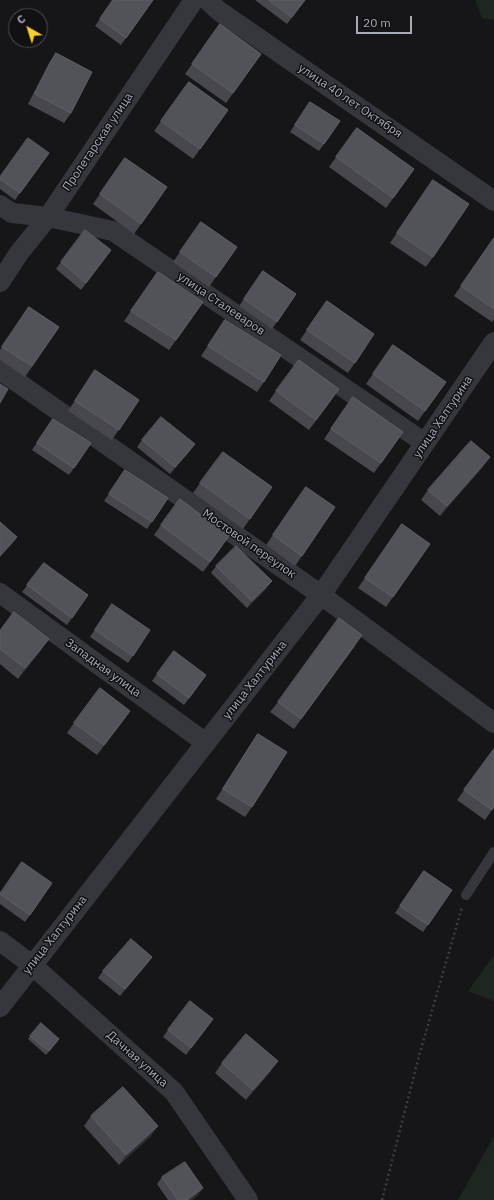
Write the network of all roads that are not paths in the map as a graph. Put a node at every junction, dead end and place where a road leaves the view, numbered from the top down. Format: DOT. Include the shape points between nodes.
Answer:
graph roads {
  1 [pos="194,0"];
  2 [pos="207,0"];
  3 [pos="494,201"];
  4 [pos="0,205"];
  5 [pos="48,217"];
  6 [pos="0,282"];
  7 [pos="494,342"];
  8 [pos="0,370"];
  9 [pos="425,443"];
  10 [pos="0,594"];
  11 [pos="321,595"];
  12 [pos="494,723"];
  13 [pos="206,743"];
  14 [pos="494,852"];
  15 [pos="466,895"];
  16 [pos="0,941"];
  17 [pos="32,965"];
  18 [pos="0,1007"];
  19 [pos="248,1200"];
  1 -- 5 [label="street, Пролетарская улица"];
  2 -- 3 [label="street, улица 40 лет Октября" via="218,11"];
  4 -- 5 [label="street, улица Сталеваров" via="12,213"];
  5 -- 6 [label="street, Пролетарская улица"];
  5 -- 9 [label="street, улица Сталеваров" via="113,231"];
  7 -- 9 [label="street, улица Халтурина"];
  8 -- 11 [label="street, Мостовой переулок"];
  9 -- 11 [label="street, улица Халтурина"];
  10 -- 13 [label="street, Западная улица"];
  11 -- 12 [label="street, Мостовой переулок"];
  11 -- 13 [label="street, улица Халтурина"];
  13 -- 17 [label="street, улица Халтурина"];
  14 -- 15 [label="lane"];
  16 -- 17 [label="street, Дачная улица"];
  17 -- 18 [label="street, улица Халтурина"];
  17 -- 19 [label="street, Дачная улица" via="174,1092"];
}
